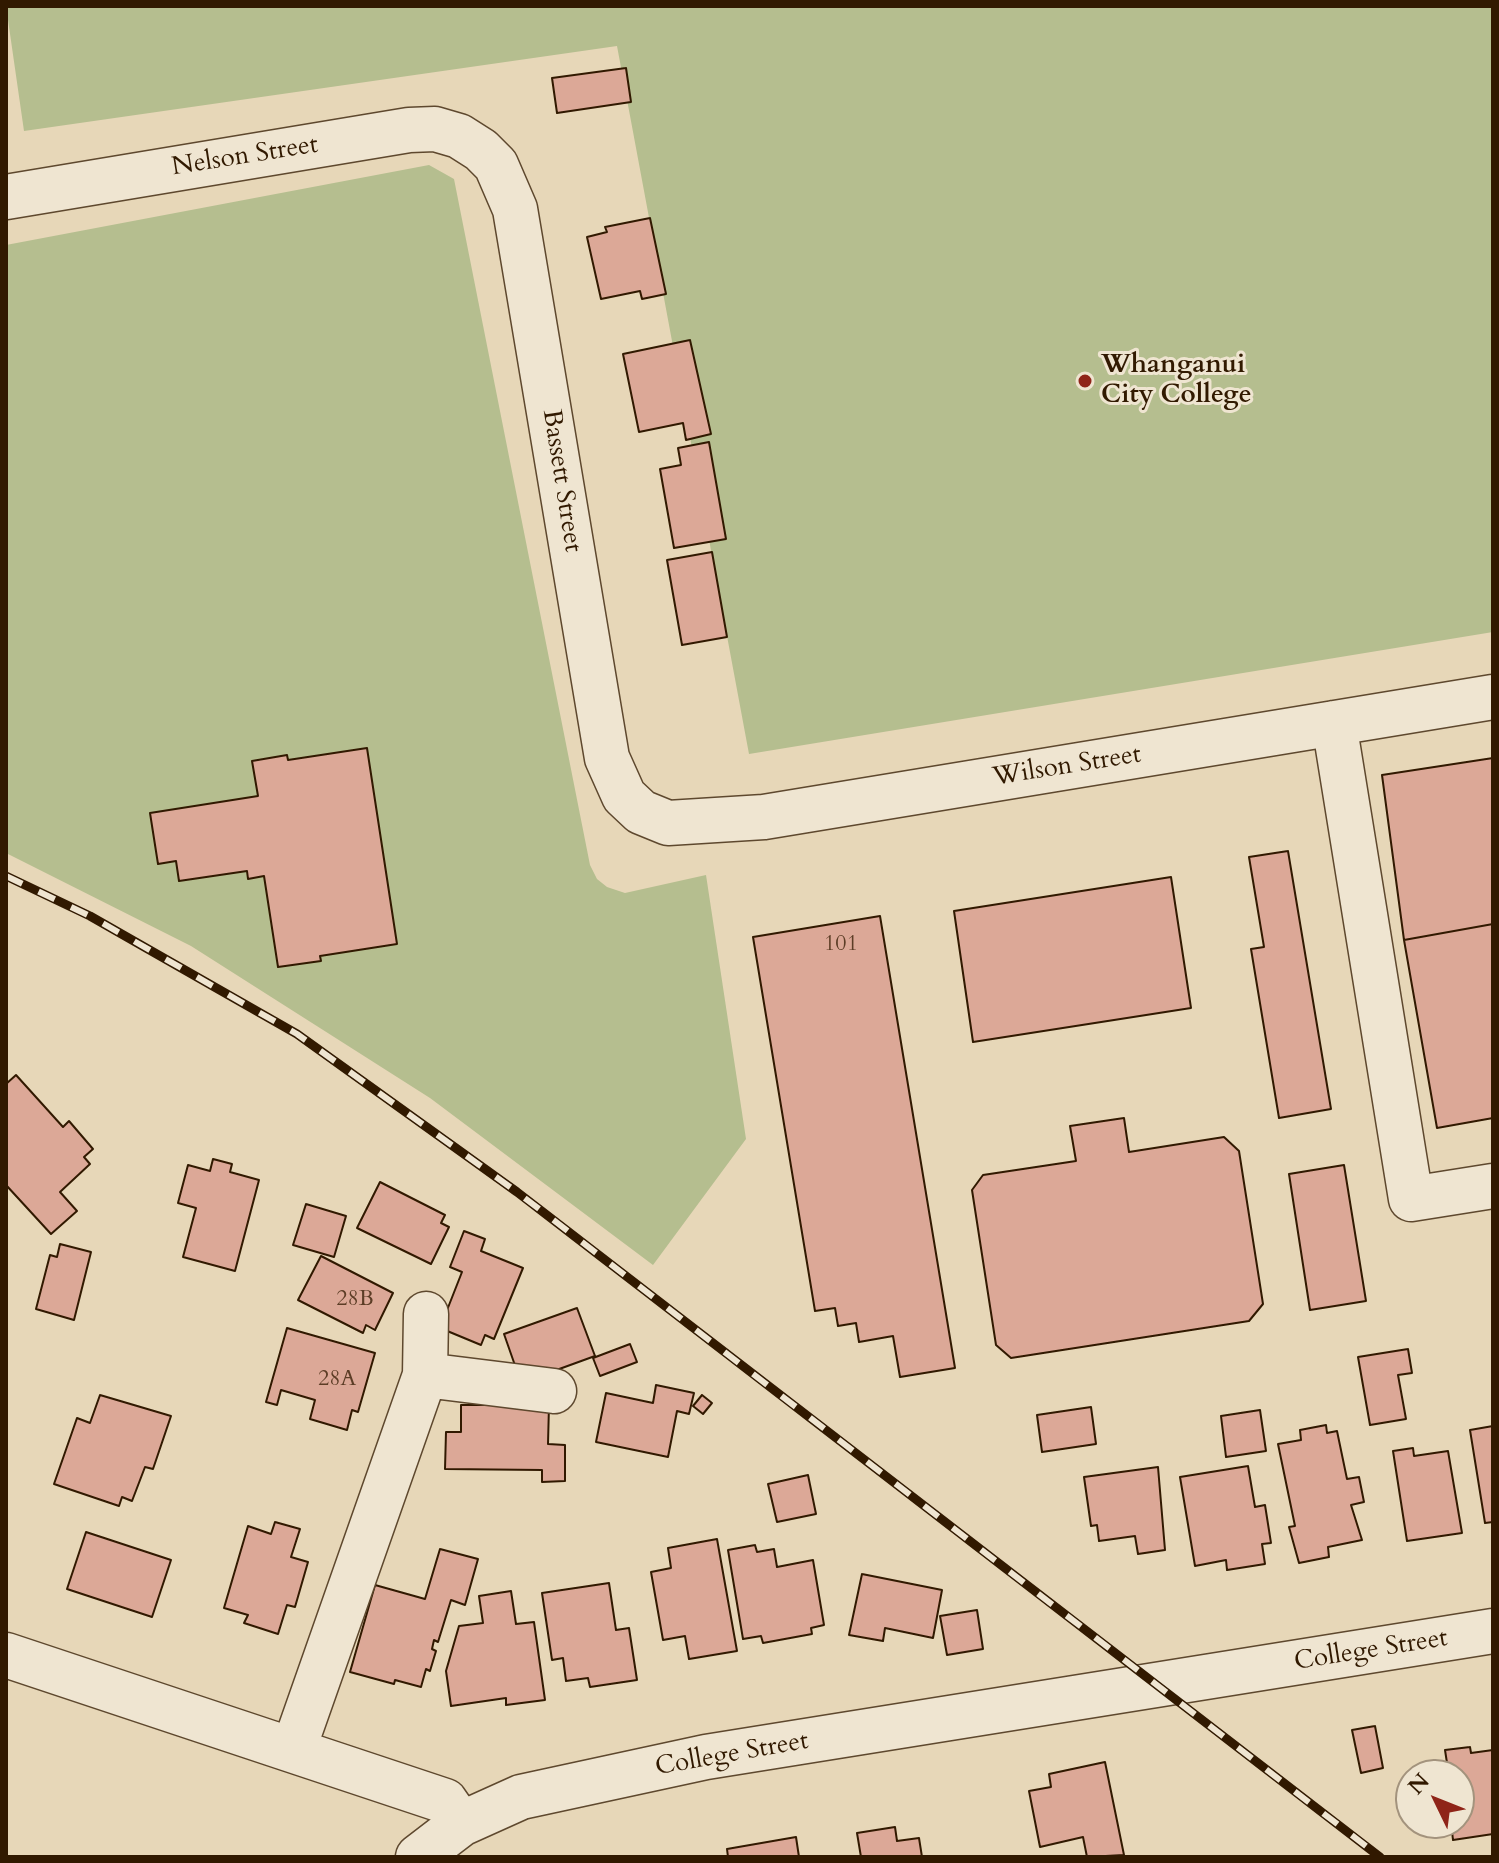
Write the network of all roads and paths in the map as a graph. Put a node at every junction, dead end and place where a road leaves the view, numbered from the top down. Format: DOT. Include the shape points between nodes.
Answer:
graph roads {
  1 [pos="481,150"];
  2 [pos="6,197"];
  3 [pos="1493,697"];
  4 [pos="1334,723"];
  5 [pos="641,812"];
  6 [pos="1493,1186"];
  7 [pos="426,1314"];
  8 [pos="425,1375"];
  9 [pos="554,1391"];
  10 [pos="1493,1631"];
  11 [pos="6,1655"];
  12 [pos="294,1748"];
  13 [pos="461,1824"];
  14 [pos="418,1857"];
  1 -- 2 [label="street, Nelson Street" via="435,129 409,130"];
  1 -- 5 [label="street, Bassett Street" via="496,165 515,209 607,758 624,796"];
  3 -- 4 [label="street, Wilson Street"];
  4 -- 5 [label="street, Wilson Street" via="764,817 668,823"];
  4 -- 6 [label="street" via="1411,1199"];
  7 -- 8 [label="street"];
  8 -- 9 [label="street"];
  8 -- 12 [label="street"];
  10 -- 13 [label="street, College Street" via="706,1757 521,1797"];
  11 -- 12 [label="street"];
  12 -- 13 [label="street" via="445,1801"];
  13 -- 14 [label="street, College Street"];
}
